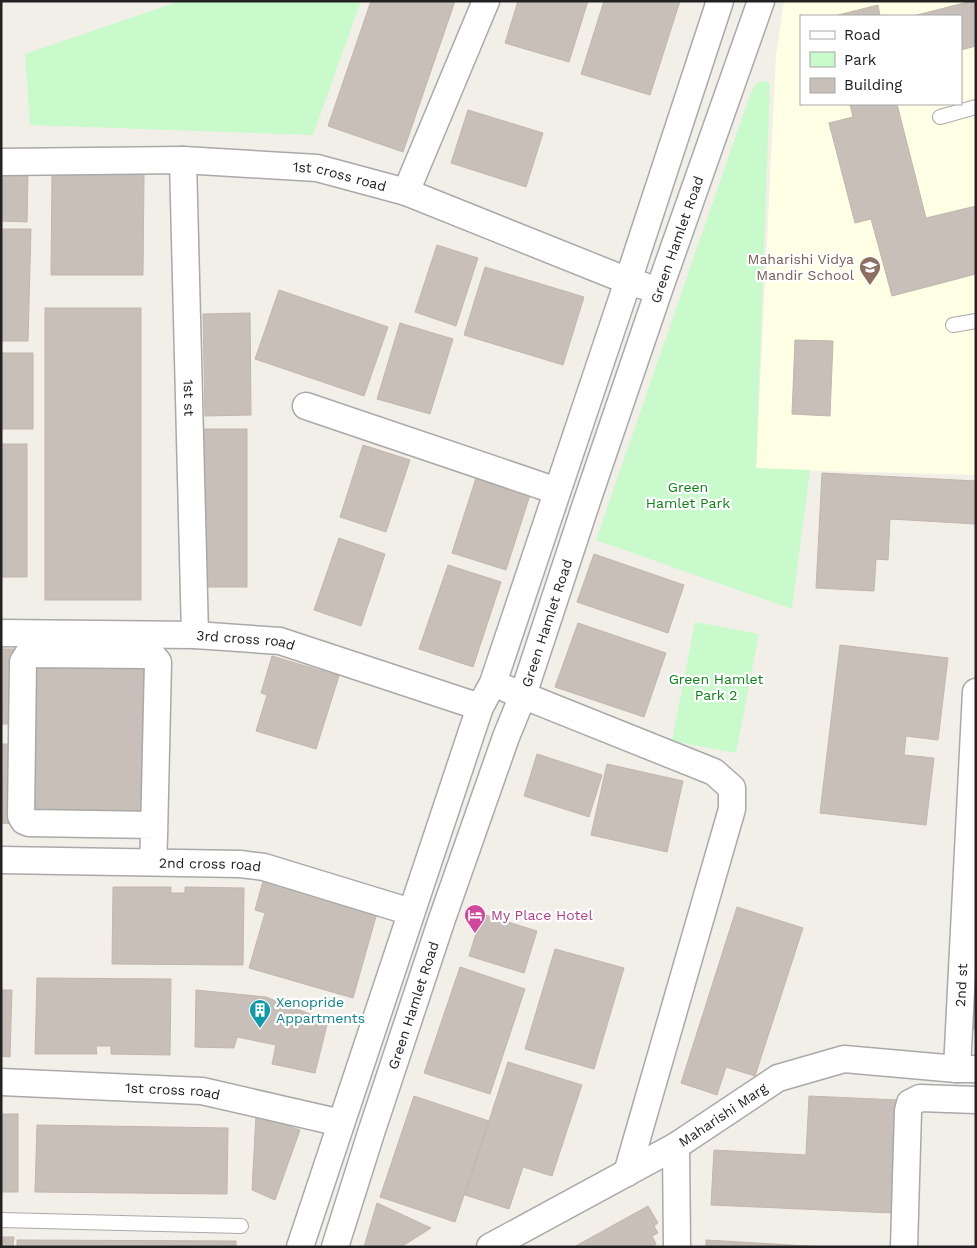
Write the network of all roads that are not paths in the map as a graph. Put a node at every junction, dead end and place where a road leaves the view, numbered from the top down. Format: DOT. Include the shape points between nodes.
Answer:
graph roads {
  1 [pos="486,1"];
  2 [pos="720,1"];
  3 [pos="761,1"];
  4 [pos="976,107"];
  5 [pos="940,117"];
  6 [pos="183,160"];
  7 [pos="1,162"];
  8 [pos="406,192"];
  9 [pos="628,281"];
  10 [pos="658,290"];
  11 [pos="976,322"];
  12 [pos="953,325"];
  13 [pos="306,406"];
  14 [pos="556,491"];
  15 [pos="1,633"];
  16 [pos="195,635"];
  17 [pos="493,683"];
  18 [pos="976,692"];
  19 [pos="523,695"];
  20 [pos="480,707"];
  21 [pos="154,825"];
  22 [pos="1,860"];
  23 [pos="153,862"];
  24 [pos="412,912"];
  25 [pos="966,1069"];
  26 [pos="1,1082"];
  27 [pos="976,1100"];
  28 [pos="341,1123"];
  29 [pos="676,1146"];
  30 [pos="627,1173"];
  31 [pos="1,1220"];
  32 [pos="241,1226"];
  33 [pos="300,1247"];
  34 [pos="335,1247"];
  35 [pos="490,1247"];
  36 [pos="677,1247"];
  37 [pos="904,1247"];
  1 -- 8 [label="street"];
  2 -- 9 [label="street"];
  3 -- 10 [label="street, Green Hamlet Road"];
  4 -- 5 [label="lane"];
  6 -- 7 [label="street, 1st cross road"];
  6 -- 8 [label="street, 1st cross road" via="317,168"];
  6 -- 16 [label="street, 1st st"];
  8 -- 9 [label="street, 1st cross road"];
  9 -- 10 [label="street, 1st cross road"];
  9 -- 14 [label="street"];
  10 -- 19 [label="street, Green Hamlet Road"];
  11 -- 12 [label="lane"];
  13 -- 14 [label="street"];
  14 -- 17 [label="street"];
  15 -- 16 [label="street, 3rd cross road"];
  16 -- 20 [label="street, 3rd cross road" via="280,641"];
  17 -- 19 [label="street"];
  17 -- 20 [label="street"];
  18 -- 25 [label="street, 2nd st"];
  19 -- 30 [label="street" via="714,772 732,788 732,809"];
  19 -- 34 [label="street, Green Hamlet Road" via="438,931"];
  20 -- 24 [label="street"];
  21 -- 21 [label="street" via="158,662 148,655 28,654 23,662 21,816 24,821"];
  21 -- 23 [label="street"];
  22 -- 23 [label="street, 2nd cross road"];
  23 -- 24 [label="street, 2nd cross road" via="264,867"];
  24 -- 28 [label="street"];
  25 -- 29 [label="street, Maharishi Marg" via="844,1059 778,1078"];
  26 -- 28 [label="street, 1st cross road" via="202,1090"];
  27 -- 37 [label="street" via="920,1098 910,1103"];
  28 -- 33 [label="street"];
  29 -- 30 [label="street, Maharishi Marg"];
  29 -- 36 [label="street"];
  30 -- 35 [label="street, Maharishi Marg"];
  31 -- 32 [label="lane"];
}
